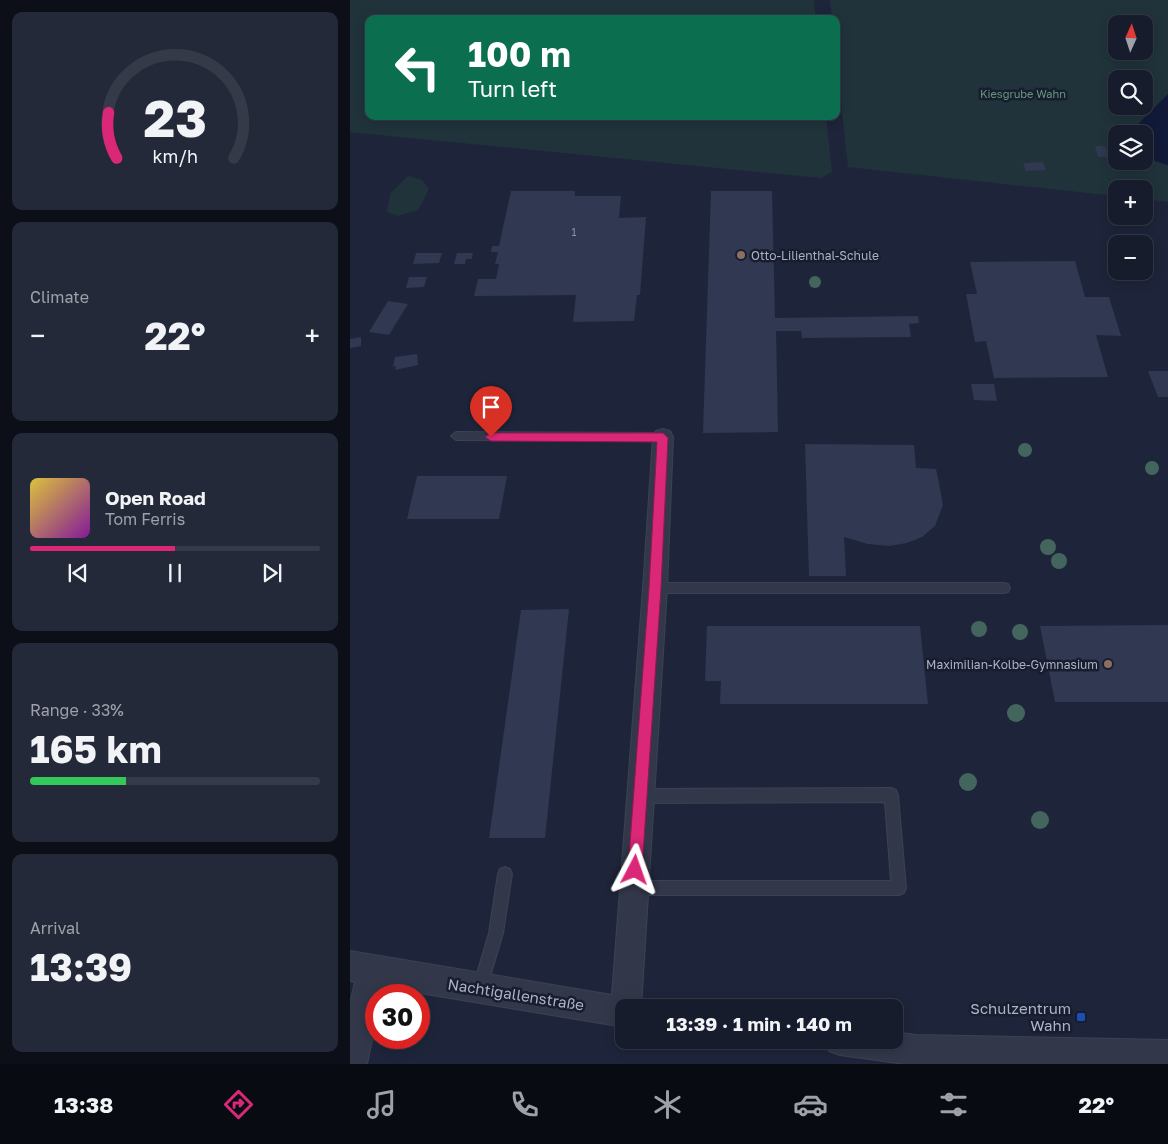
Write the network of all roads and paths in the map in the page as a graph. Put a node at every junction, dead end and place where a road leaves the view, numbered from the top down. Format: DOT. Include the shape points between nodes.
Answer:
graph roads {
  1 [pos="456,436"];
  2 [pos="663,438"];
  3 [pos="655,588"];
  4 [pos="1004,588"];
  5 [pos="640,796"];
  6 [pos="505,874"];
  7 [pos="634,888"];
  8 [pos="362,968"];
  9 [pos="480,988"];
  10 [pos="627,999"];
  11 [pos="615,1010"];
  12 [pos="881,1049"];
  13 [pos="1168,1055"];
  14 [pos="917,1057"];
  15 [pos="351,1064"];
  1 -- 2 [label="lane"];
  2 -- 3 [label="street"];
  3 -- 4 [label="lane"];
  3 -- 5 [label="street"];
  5 -- 7 [label="street"];
  5 -- 7 [label="lane" via="891,795 899,888"];
  6 -- 9 [label="lane" via="496,933"];
  7 -- 10 [label="street"];
  8 -- 9 [label="street, Nachtigallenstraße"];
  8 -- 15 [label="street"];
  9 -- 11 [label="street, Nachtigallenstraße"];
  12 -- 14 [label="street"];
  13 -- 14 [label="street"];
}
